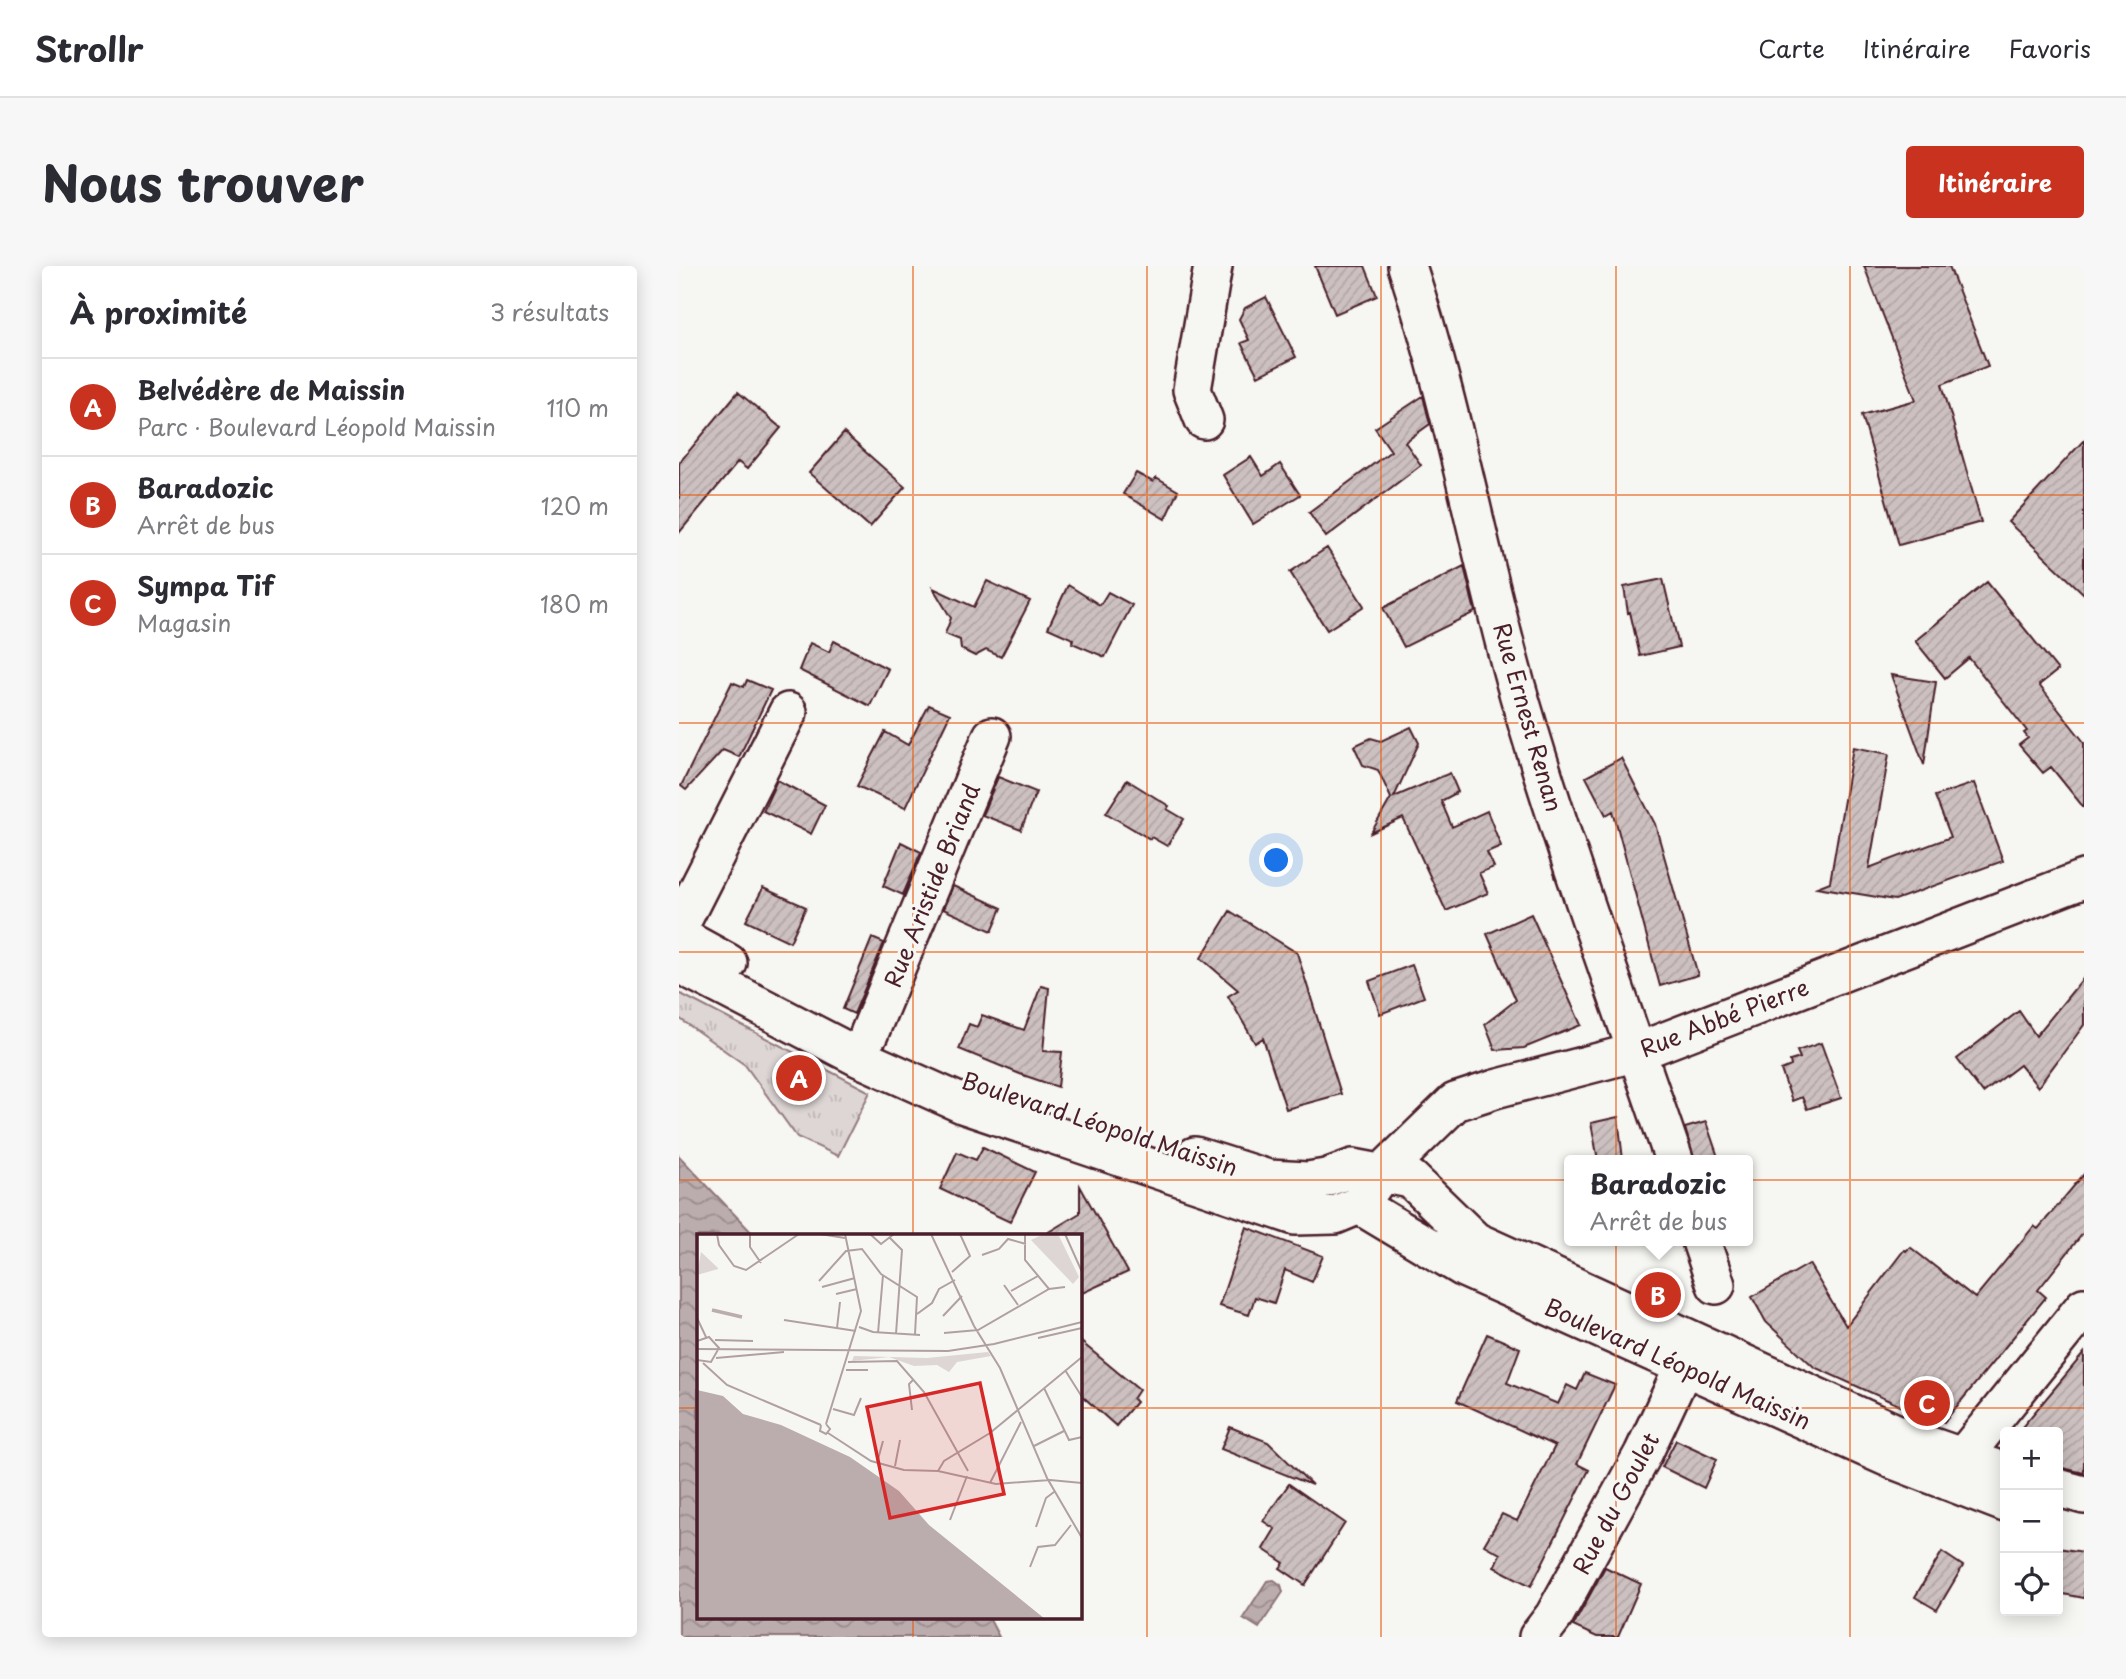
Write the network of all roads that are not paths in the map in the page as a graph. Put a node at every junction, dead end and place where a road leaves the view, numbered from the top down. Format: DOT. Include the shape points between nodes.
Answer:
graph roads {
  1 [pos="1213,266"];
  2 [pos="1408,266"];
  3 [pos="1204,420"];
  4 [pos="788,712"];
  5 [pos="992,736"];
  6 [pos="2084,879"];
  7 [pos="679,927"];
  8 [pos="679,936"];
  9 [pos="679,964"];
  10 [pos="869,1034"];
  11 [pos="1637,1052"];
  12 [pos="1672,1155"];
  13 [pos="1381,1174"];
  14 [pos="1359,1205"];
  15 [pos="1703,1246"];
  16 [pos="1716,1285"];
  17 [pos="2084,1307"];
  18 [pos="1690,1354"];
  19 [pos="1955,1470"];
  20 [pos="2000,1472"];
  21 [pos="2063,1489"];
  22 [pos="2084,1495"];
  23 [pos="2000,1500"];
  24 [pos="2063,1515"];
  25 [pos="2084,1520"];
  26 [pos="1538,1637"];
  1 -- 3 [label="street" via="1192,390"];
  2 -- 11 [label="street, Rue Ernest Renan" via="1458,445 1515,680 1569,856"];
  4 -- 7 [label="street"];
  5 -- 10 [label="street, Rue Aristide Briand"];
  6 -- 11 [label="street, Rue Abbé Pierre"];
  8 -- 10 [label="street, Boulevard Léopold Maissin"];
  9 -- 14 [label="street, Boulevard Léopold Maissin" via="860,1058 965,1105 1295,1216 1335,1215"];
  10 -- 13 [label="street, Boulevard Léopold Maissin" via="973,1084 1268,1180 1308,1181 1353,1168"];
  11 -- 12 [label="street, Rue Ernest Renan"];
  11 -- 13 [label="street, Rue Abbé Pierre" via="1455,1102"];
  13 -- 14 [label="street"];
  13 -- 18 [label="street, Boulevard Léopold Maissin" via="1411,1180 1475,1241"];
  14 -- 18 [label="street, Boulevard Léopold Maissin" via="1464,1268"];
  15 -- 16 [label="street"];
  17 -- 19 [label="street"];
  18 -- 19 [label="street, Boulevard Léopold Maissin" via="1907,1438"];
  18 -- 26 [label="street, Rue du Goulet" via="1643,1454"];
  19 -- 20 [label="street, Boulevard Léopold Maissin"];
  19 -- 23 [label="street, Boulevard Léopold Maissin"];
  21 -- 22 [label="street"];
  24 -- 25 [label="street"];
}
